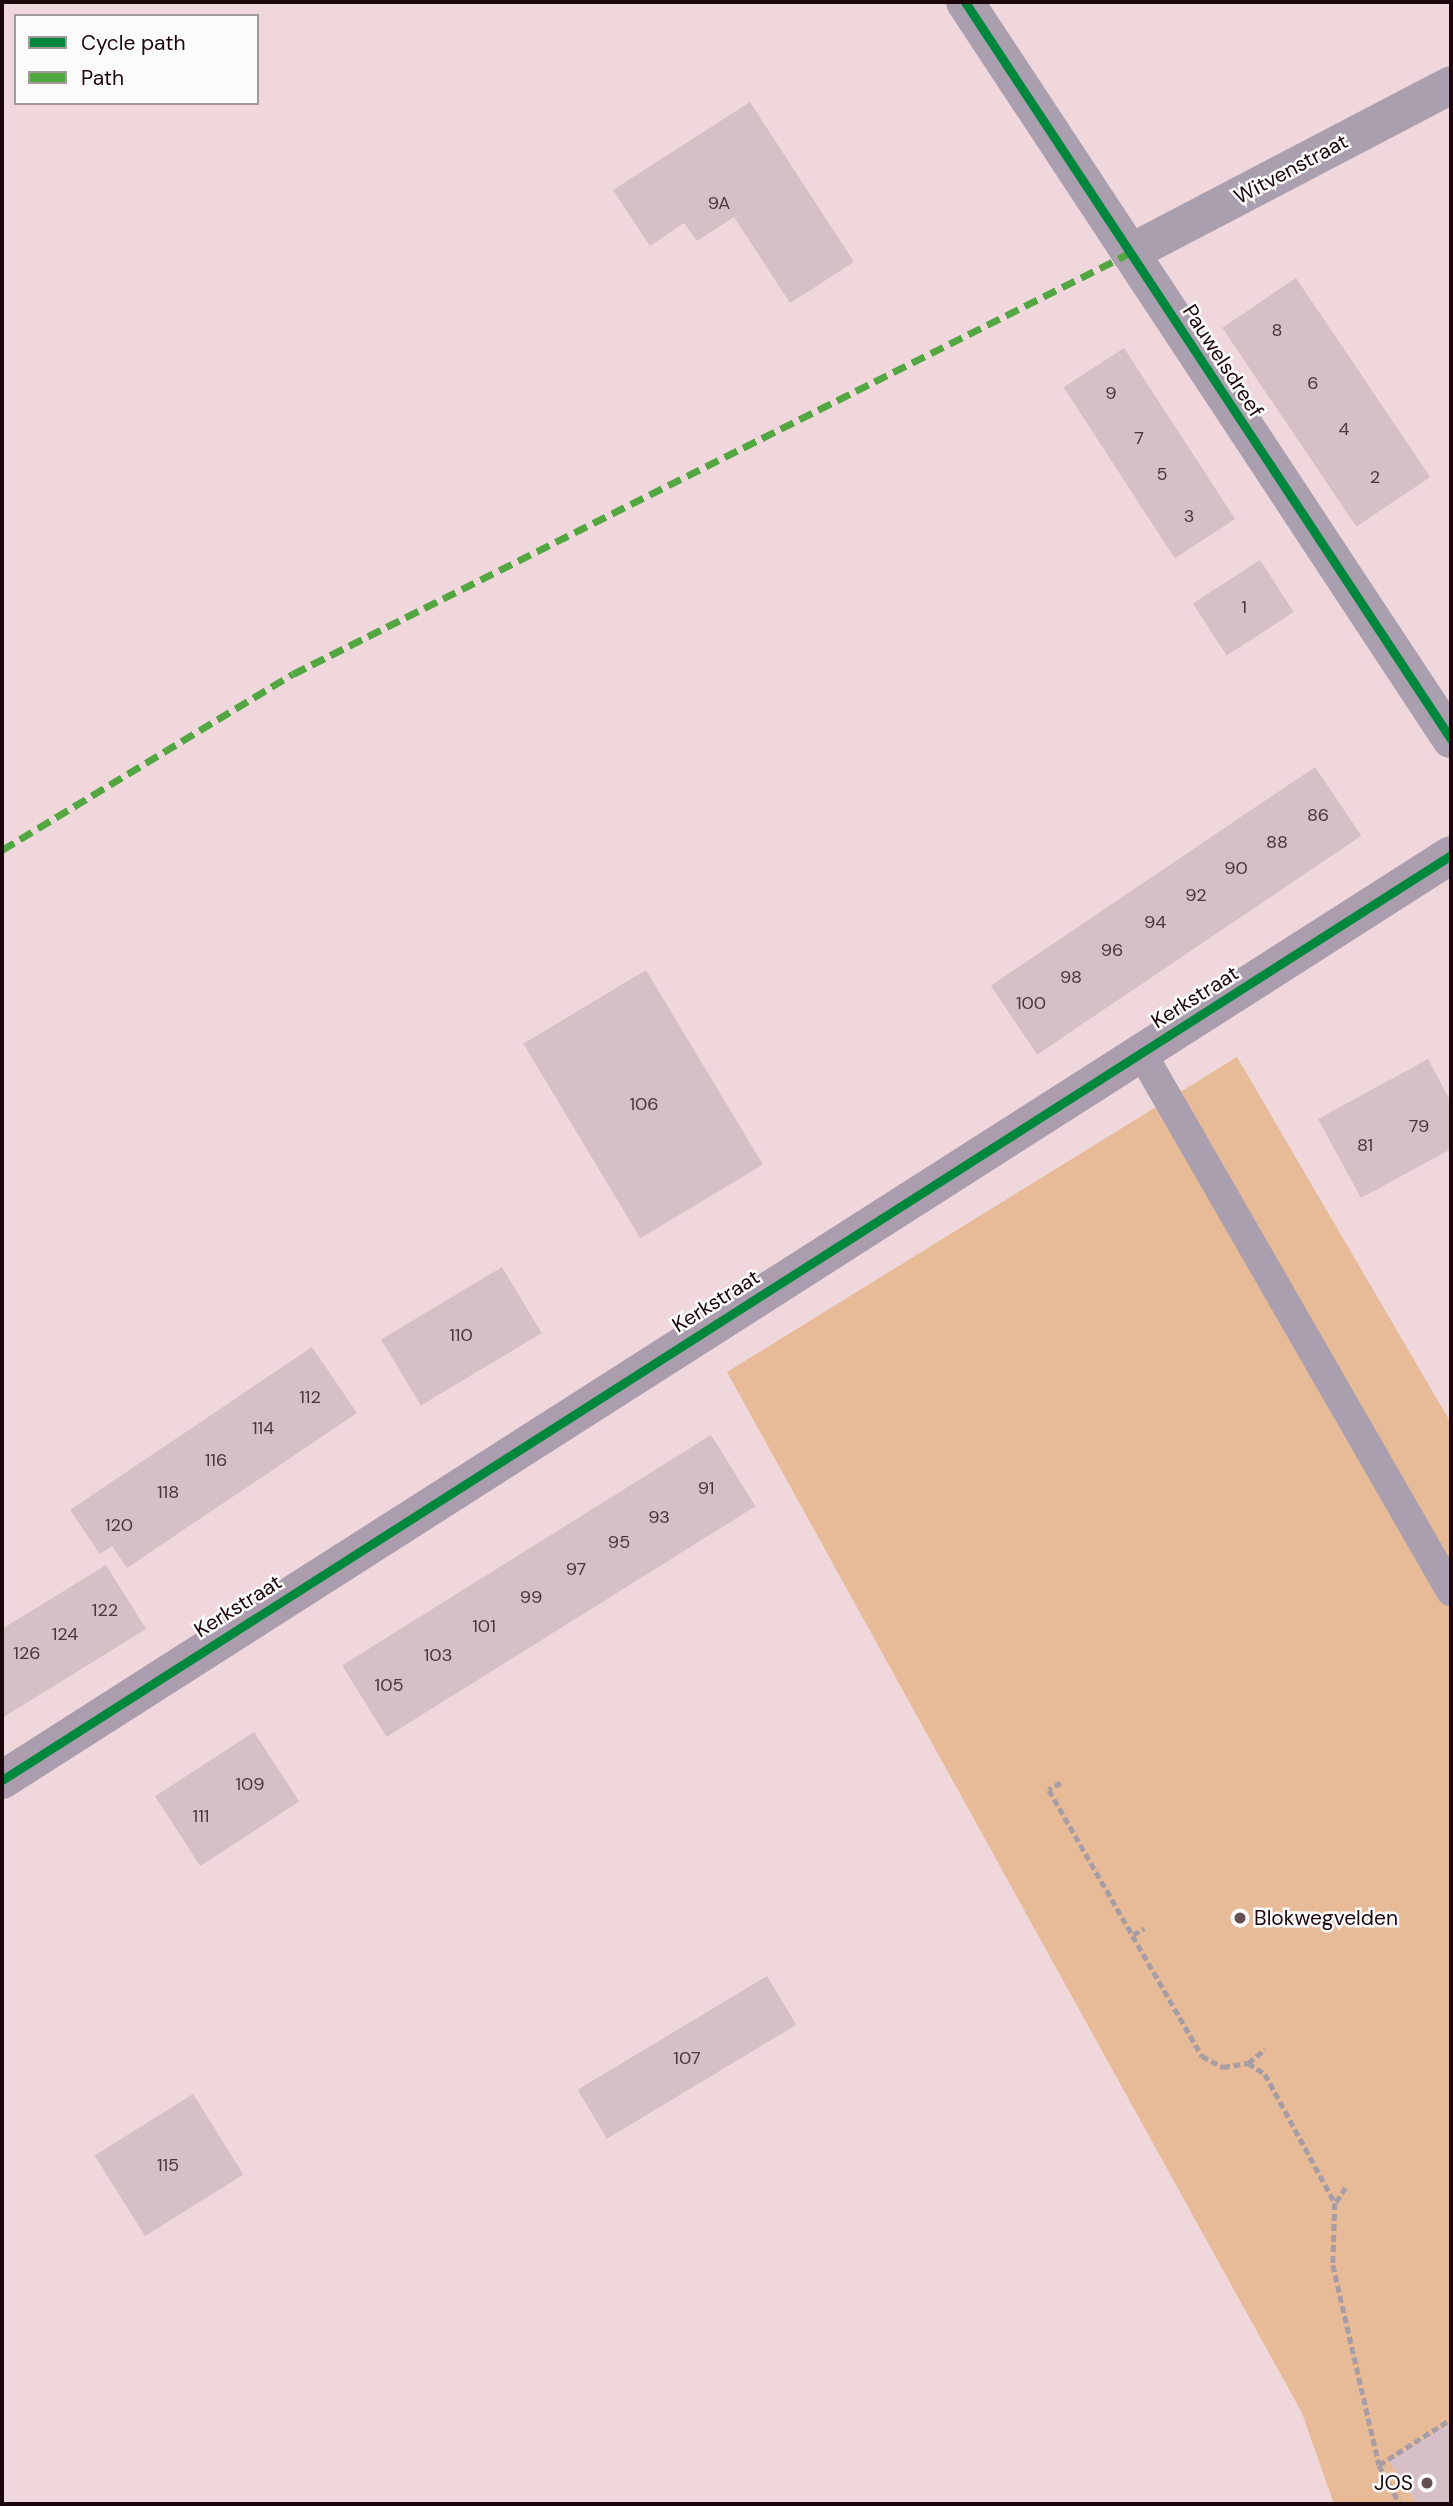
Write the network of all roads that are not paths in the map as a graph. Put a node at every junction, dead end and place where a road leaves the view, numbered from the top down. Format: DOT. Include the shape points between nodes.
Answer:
graph roads {
  1 [pos="965,2"];
  2 [pos="1451,85"];
  3 [pos="1130,253"];
  4 [pos="1451,739"];
  5 [pos="1451,855"];
  6 [pos="1141,1052"];
  7 [pos="1451,1591"];
  8 [pos="2,1780"];
  1 -- 3 [label="street, Pauwelsdreef"];
  2 -- 3 [label="street, Witvenstraat"];
  3 -- 4 [label="street, Pauwelsdreef"];
  5 -- 6 [label="main road, Kerkstraat"];
  6 -- 7 [label="lane"];
  6 -- 8 [label="main road, Kerkstraat"];
}
